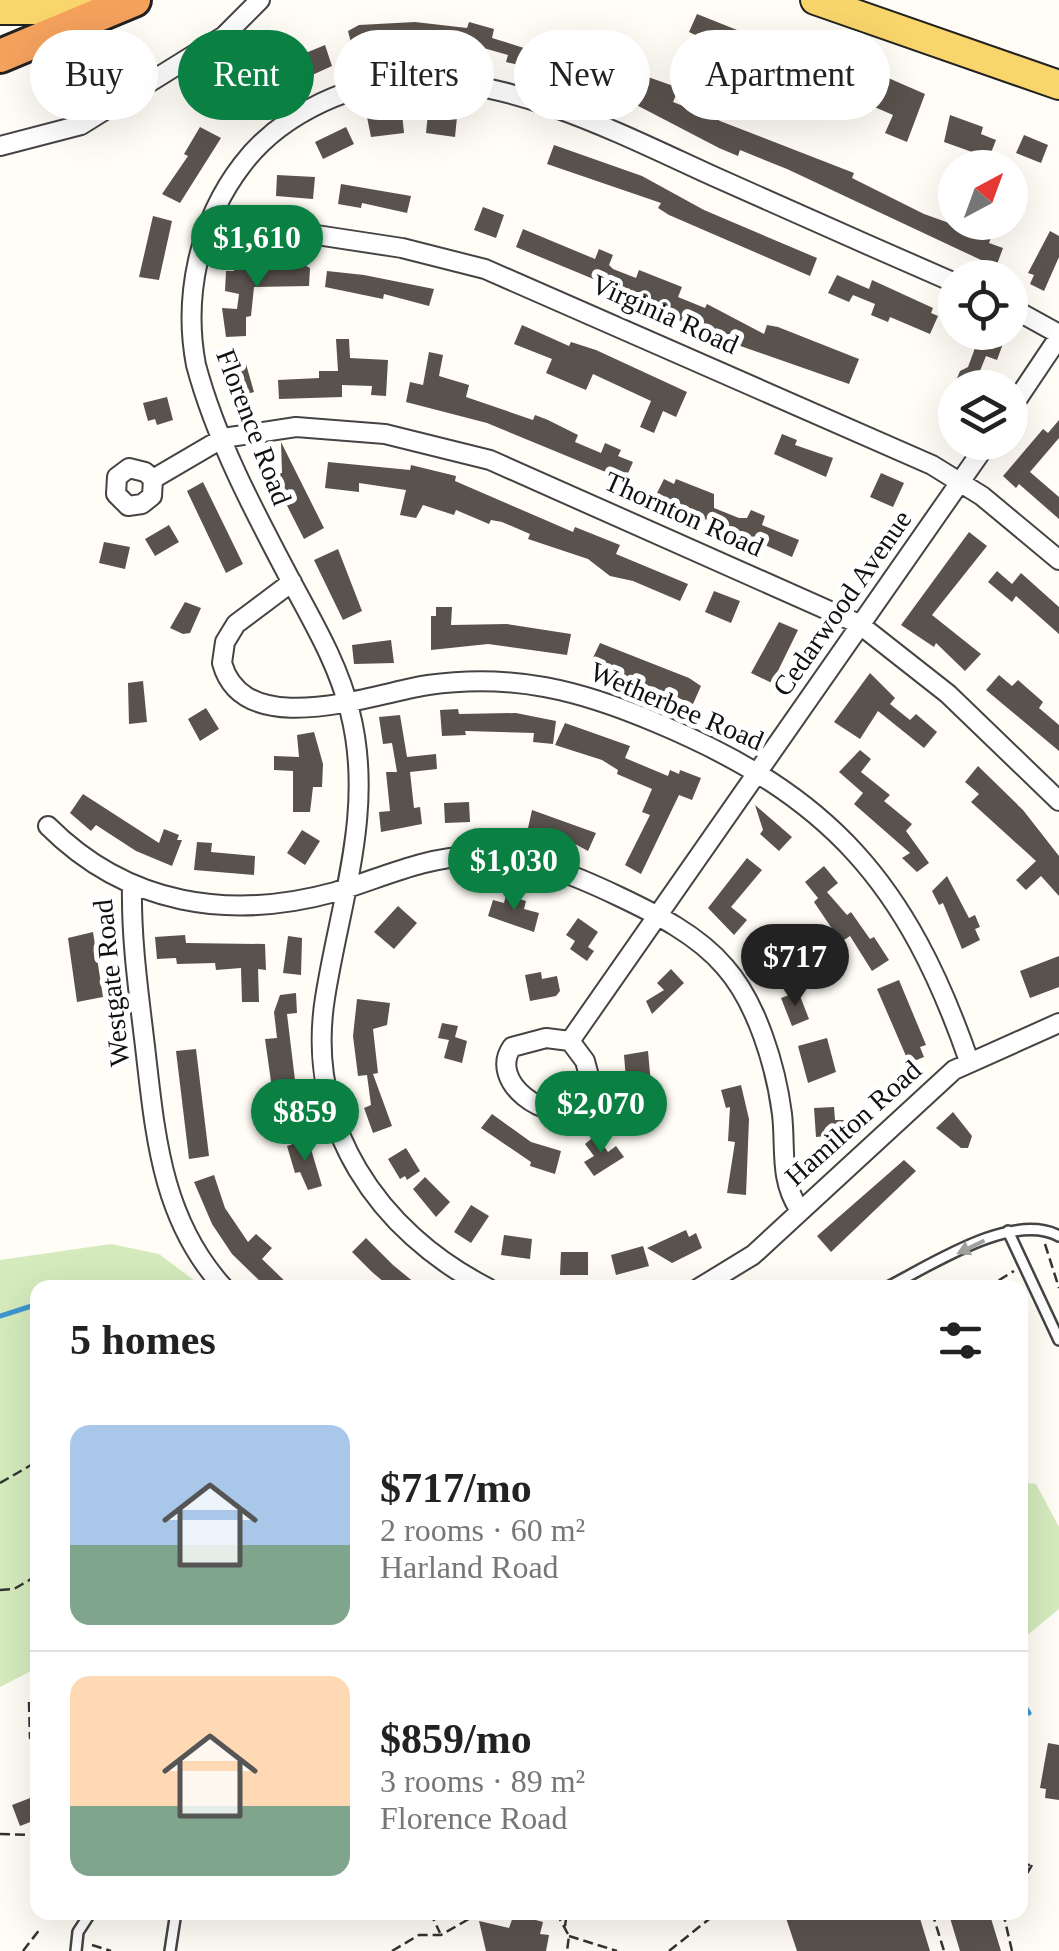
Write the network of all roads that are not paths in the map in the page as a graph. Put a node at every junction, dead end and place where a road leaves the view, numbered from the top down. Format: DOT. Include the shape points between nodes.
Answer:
graph roads {
  1 [pos="86,0"];
  2 [pos="134,0"];
  3 [pos="260,0"];
  4 [pos="816,0"];
  5 [pos="0,10"];
  6 [pos="0,40"];
  7 [pos="0,56"];
  8 [pos="1059,86"];
  9 [pos="0,146"];
  10 [pos="207,229"];
  11 [pos="938,276"];
  12 [pos="1028,317"];
  13 [pos="1059,336"];
  14 [pos="1028,383"];
  15 [pos="223,438"];
  16 [pos="975,460"];
  17 [pos="153,479"];
  18 [pos="960,481"];
  19 [pos="1059,560"];
  20 [pos="292,582"];
  21 [pos="859,624"];
  22 [pos="348,702"];
  23 [pos="758,770"];
  24 [pos="1059,801"];
  25 [pos="48,826"];
  26 [pos="132,886"];
  27 [pos="348,888"];
  28 [pos="657,916"];
  29 [pos="1059,1023"];
  30 [pos="570,1041"];
  31 [pos="970,1061"];
  32 [pos="799,1210"];
  33 [pos="1008,1231"];
  34 [pos="1059,1236"];
  35 [pos="218,1280"];
  36 [pos="474,1280"];
  37 [pos="712,1280"];
  38 [pos="903,1280"];
  39 [pos="1059,1340"];
  40 [pos="87,1920"];
  41 [pos="175,1920"];
  42 [pos="76,1946"];
  43 [pos="170,1951"];
  1 -- 5 [label="main road"];
  1 -- 6 [label="highway"];
  2 -- 7 [label="highway"];
  3 -- 9 [label="street" via="224,36 81,125"];
  4 -- 8 [label="main road"];
  10 -- 11 [label="street, Florence Road" via="246,159 296,117 382,83 440,81 583,120"];
  10 -- 15 [label="street, Florence Road" via="195,272 192,339"];
  10 -- 18 [label="street, Virginia Road" via="297,232 485,268"];
  12 -- 13 [label="street"];
  13 -- 14 [label="street"];
  15 -- 17 [label="street"];
  15 -- 20 [label="street, Florence Road"];
  15 -- 21 [label="street, Thornton Road" via="286,428 355,429 472,454"];
  16 -- 18 [label="street, Cedarwood Avenue"];
  18 -- 19 [label="street, Virginia Road"];
  18 -- 21 [label="street, Cedarwood Avenue"];
  20 -- 22 [label="street, Florence Road"];
  20 -- 22 [label="street, Wetherbee Road" via="229,634 224,672 245,693 280,707"];
  21 -- 23 [label="street, Cedarwood Avenue"];
  21 -- 24 [label="street, Thornton Road" via="948,694"];
  22 -- 23 [label="street, Wetherbee Road" via="460,681 541,684 625,709"];
  22 -- 27 [label="street, Florence Road" via="358,775"];
  23 -- 28 [label="street, Cedarwood Avenue"];
  23 -- 31 [label="street, Wetherbee Road" via="826,824 887,890 935,972"];
  25 -- 26 [label="street, Westgate Road"];
  26 -- 27 [label="street" via="229,907"];
  26 -- 35 [label="street, Westgate Road" via="163,1175 187,1239"];
  27 -- 28 [label="street" via="431,861 500,857 574,877"];
  27 -- 36 [label="street, Florence Road" via="322,1024 339,1128 391,1219 435,1258"];
  28 -- 30 [label="street, Cedarwood Avenue"];
  28 -- 32 [label="street" via="720,960 742,992 776,1084 784,1176"];
  29 -- 31 [label="street, Hamilton Road"];
  30 -- 30 [label="street" via="588,1069 592,1093 581,1108 555,1114 525,1096 505,1062 520,1042"];
  31 -- 32 [label="street, Hamilton Road" via="929,1090"];
  32 -- 37 [label="street, Hamilton Road" via="754,1255"];
  33 -- 34 [label="lane" via="1044,1228"];
  33 -- 38 [label="lane, one-way"];
  33 -- 39 [label="lane"];
  40 -- 42 [label="lane"];
  41 -- 43 [label="lane"];
}
